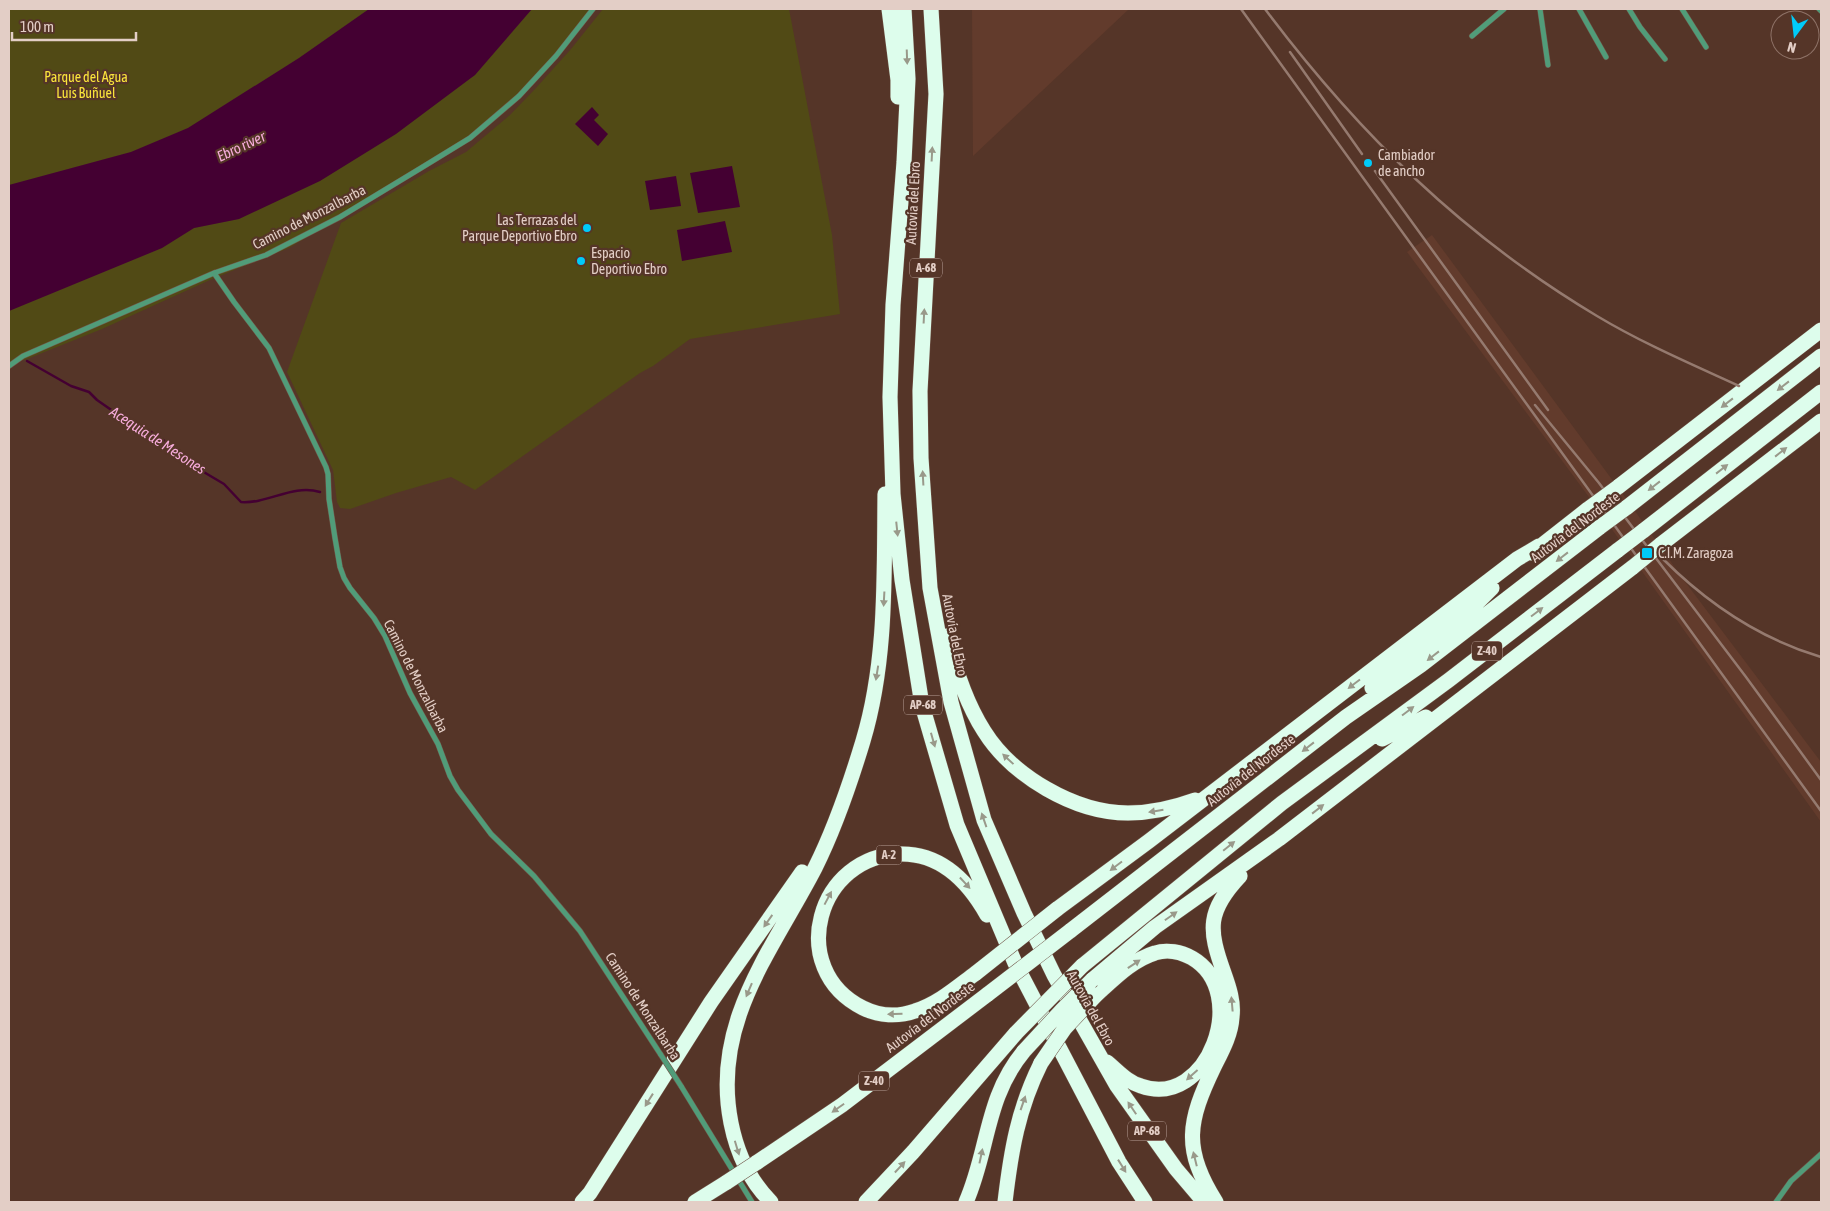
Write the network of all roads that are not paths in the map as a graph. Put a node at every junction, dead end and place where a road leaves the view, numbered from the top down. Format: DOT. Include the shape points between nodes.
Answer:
graph roads {
  1 [pos="593,9"];
  2 [pos="889,9"];
  3 [pos="904,9"];
  4 [pos="931,9"];
  5 [pos="941,9"];
  6 [pos="1504,9"];
  7 [pos="1540,9"];
  8 [pos="1579,9"];
  9 [pos="1629,9"];
  10 [pos="1682,9"];
  11 [pos="1472,36"];
  12 [pos="1706,47"];
  13 [pos="1606,57"];
  14 [pos="1665,59"];
  15 [pos="1548,65"];
  16 [pos="936,94"];
  17 [pos="897,243"];
  18 [pos="214,273"];
  19 [pos="892,305"];
  20 [pos="1821,330"];
  21 [pos="1821,356"];
  22 [pos="9,366"];
  23 [pos="1821,392"];
  24 [pos="1821,421"];
  25 [pos="926,527"];
  26 [pos="1539,546"];
  27 [pos="1481,682"];
  28 [pos="1346,717"];
  29 [pos="1355,750"];
  30 [pos="1210,794"];
  31 [pos="841,806"];
  32 [pos="1279,839"];
  33 [pos="1094,987"];
  34 [pos="1098,1054"];
  35 [pos="1074,1077"];
  36 [pos="1821,1154"];
  37 [pos="582,1202"];
  38 [pos="695,1202"];
  39 [pos="752,1202"];
  40 [pos="771,1202"];
  41 [pos="866,1202"];
  42 [pos="966,1202"];
  43 [pos="1005,1202"];
  44 [pos="1145,1202"];
  45 [pos="1204,1202"];
  46 [pos="1216,1202"];
  47 [pos="1776,1202"];
  1 -- 18 [label="street, Camino de Monzalbarba" via="520,96 470,138 340,217 266,254"];
  2 -- 17 [label="highway" via="898,80"];
  3 -- 17 [label="highway, Autovía del Ebro / A-68, one-way" via="908,79"];
  4 -- 16 [label="highway, Autovía del Ebro / A-68"];
  5 -- 16 [label="highway" via="940,74"];
  6 -- 11 [label="street"];
  7 -- 15 [label="street"];
  8 -- 13 [label="street"];
  9 -- 14 [label="street"];
  10 -- 12 [label="street"];
  25 -- 16 [label="highway, Autovía del Ebro / A-68, one-way" via="920,390"];
  17 -- 19 [label="highway, Autovía del Ebro / A-68"];
  18 -- 22 [label="street" via="23,356"];
  18 -- 39 [label="street, Camino de Monzalbarba, bridge" via="269,348 326,467 344,578 385,636 458,790 491,834 534,876 580,931"];
  19 -- 31 [label="highway, one-way" via="885,397 881,644 870,713"];
  19 -- 35 [label="highway, Autovía del Ebro / AP-68, one-way" via="893,494 902,580 922,705 957,825 1015,963"];
  20 -- 26 [label="highway, one-way, bridge"];
  21 -- 28 [label="highway, Autovía del Nordeste / Z-40, one-way, bridge" via="1421,665"];
  29 -- 23 [label="highway, Z-40, one-way, bridge" via="1643,532"];
  27 -- 24 [label="highway, one-way, bridge"];
  30 -- 25 [label="highway, one-way" via="1174,808 1150,812 1102,810 1079,804 1035,782 1006,758 985,733 957,670 944,623"];
  34 -- 25 [label="highway, Autovía del Ebro / AP-68, one-way" via="1032,931 984,820 951,702 934,618"];
  26 -- 28 [label="highway" via="1463,617 1359,698"];
  26 -- 30 [label="highway, one-way" via="1517,559"];
  27 -- 29 [label="highway" via="1430,715"];
  32 -- 27 [label="highway, one-way"];
  28 -- 38 [label="highway, Autovía del Nordeste / Z-40, one-way, bridge" via="842,1105"];
  41 -- 29 [label="highway, Z-40, one-way, bridge" via="1016,1033 1082,966 1282,803"];
  30 -- 35 [label="highway, A-2, one-way, bridge" via="1057,909 976,973 932,1004 914,1012 894,1015 866,1010 840,992 824,966 819,950 820,918 826,902 846,874 876,857 916,855 950,869 982,907 1020,981"];
  31 -- 37 [label="highway, one-way" via="804,870 711,1002"];
  31 -- 40 [label="highway, one-way" via="816,867 752,983 730,1044 726,1087 733,1135 750,1175"];
  33 -- 32 [label="highway, one-way" via="1155,927"];
  46 -- 32 [label="highway, one-way" via="1194,1159 1192,1131 1199,1102 1229,1032 1232,1017 1232,1001 1214,944 1214,916 1226,891"];
  33 -- 34 [label="highway, one-way" via="1141,959 1157,952 1172,951 1194,960 1208,973 1217,991 1221,1011 1217,1033 1203,1064 1186,1081 1171,1088 1135,1084"];
  42 -- 33 [label="highway, one-way, bridge" via="995,1102 1009,1071 1048,1024"];
  43 -- 33 [label="highway, one-way, bridge" via="1019,1118 1029,1087 1041,1063"];
  45 -- 34 [label="highway, Autovía del Ebro / AP-68, one-way" via="1144,1126"];
  35 -- 44 [label="highway, Autovía del Ebro / AP-68, one-way" via="1119,1162"];
  36 -- 47 [label="street" via="1791,1181"];
}
